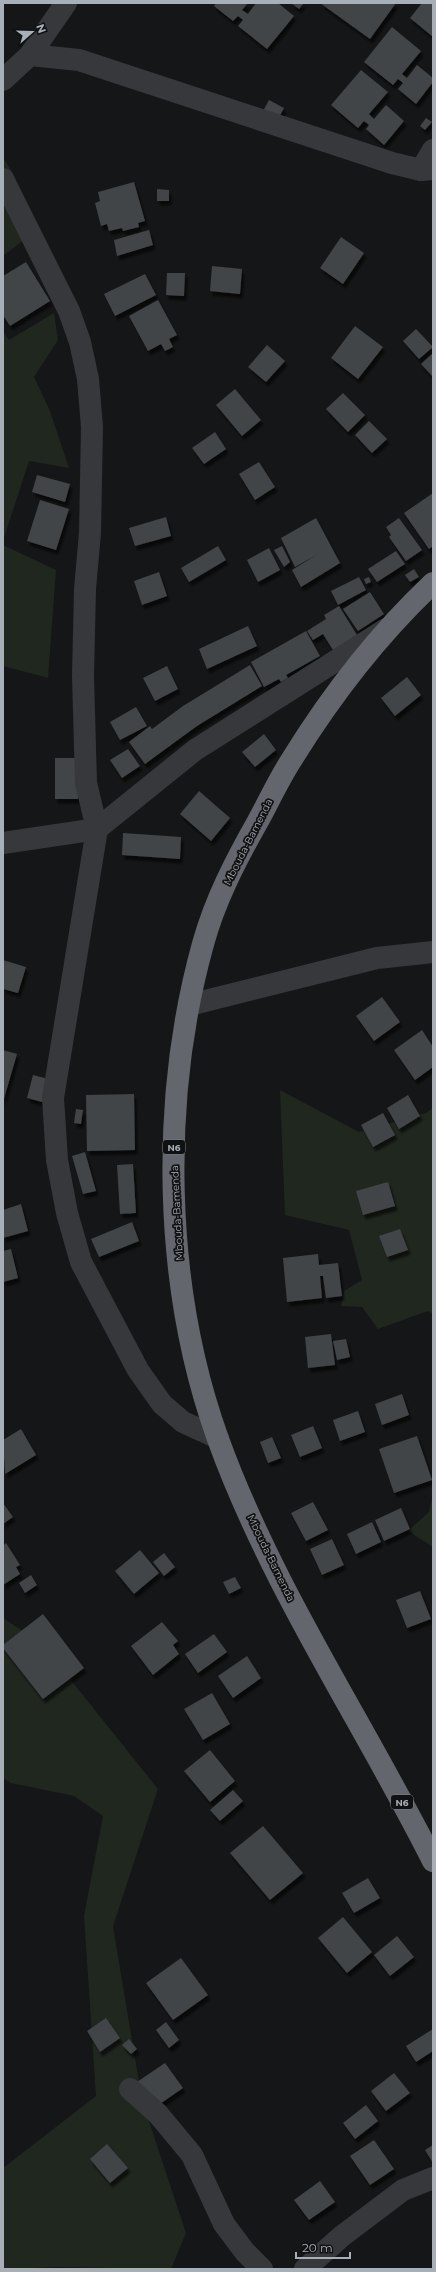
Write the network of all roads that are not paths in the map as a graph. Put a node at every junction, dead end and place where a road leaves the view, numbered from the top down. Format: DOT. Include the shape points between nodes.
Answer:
graph roads {
  1 [pos="66,3"];
  2 [pos="30,55"];
  3 [pos="3,80"];
  4 [pos="433,150"];
  5 [pos="427,169"];
  6 [pos="3,179"];
  7 [pos="433,583"];
  8 [pos="390,626"];
  9 [pos="97,829"];
  10 [pos="3,843"];
  11 [pos="433,952"];
  12 [pos="189,1005"];
  13 [pos="218,1438"];
  14 [pos="433,1861"];
  15 [pos="130,2089"];
  16 [pos="433,2178"];
  17 [pos="262,2269"];
  18 [pos="305,2269"];
  1 -- 2 [label="street"];
  2 -- 3 [label="street"];
  2 -- 5 [label="street" via="79,60 392,163"];
  4 -- 5 [label="street"];
  6 -- 9 [label="street" via="69,311 80,342 88,379 92,472 85,589 84,748 86,783"];
  7 -- 8 [label="highway, Mbouda-Bamenda / N6"];
  8 -- 9 [label="street" via="195,750"];
  8 -- 12 [label="highway, Mbouda-Bamenda / N6" via="334,698 292,759 230,872 204,941"];
  9 -- 10 [label="street"];
  9 -- 13 [label="street" via="53,1098 57,1160 67,1213 81,1262 138,1370 162,1404 183,1422"];
  11 -- 12 [label="street" via="377,958"];
  12 -- 13 [label="highway, Mbouda-Bamenda / N6" via="177,1076 174,1152 177,1233 183,1299 200,1378"];
  13 -- 14 [label="highway, Mbouda-Bamenda / N6" via="258,1535"];
  15 -- 17 [label="street" via="158,2114 192,2155 224,2224 245,2252"];
  16 -- 18 [label="street" via="403,2190 342,2236"];
}
